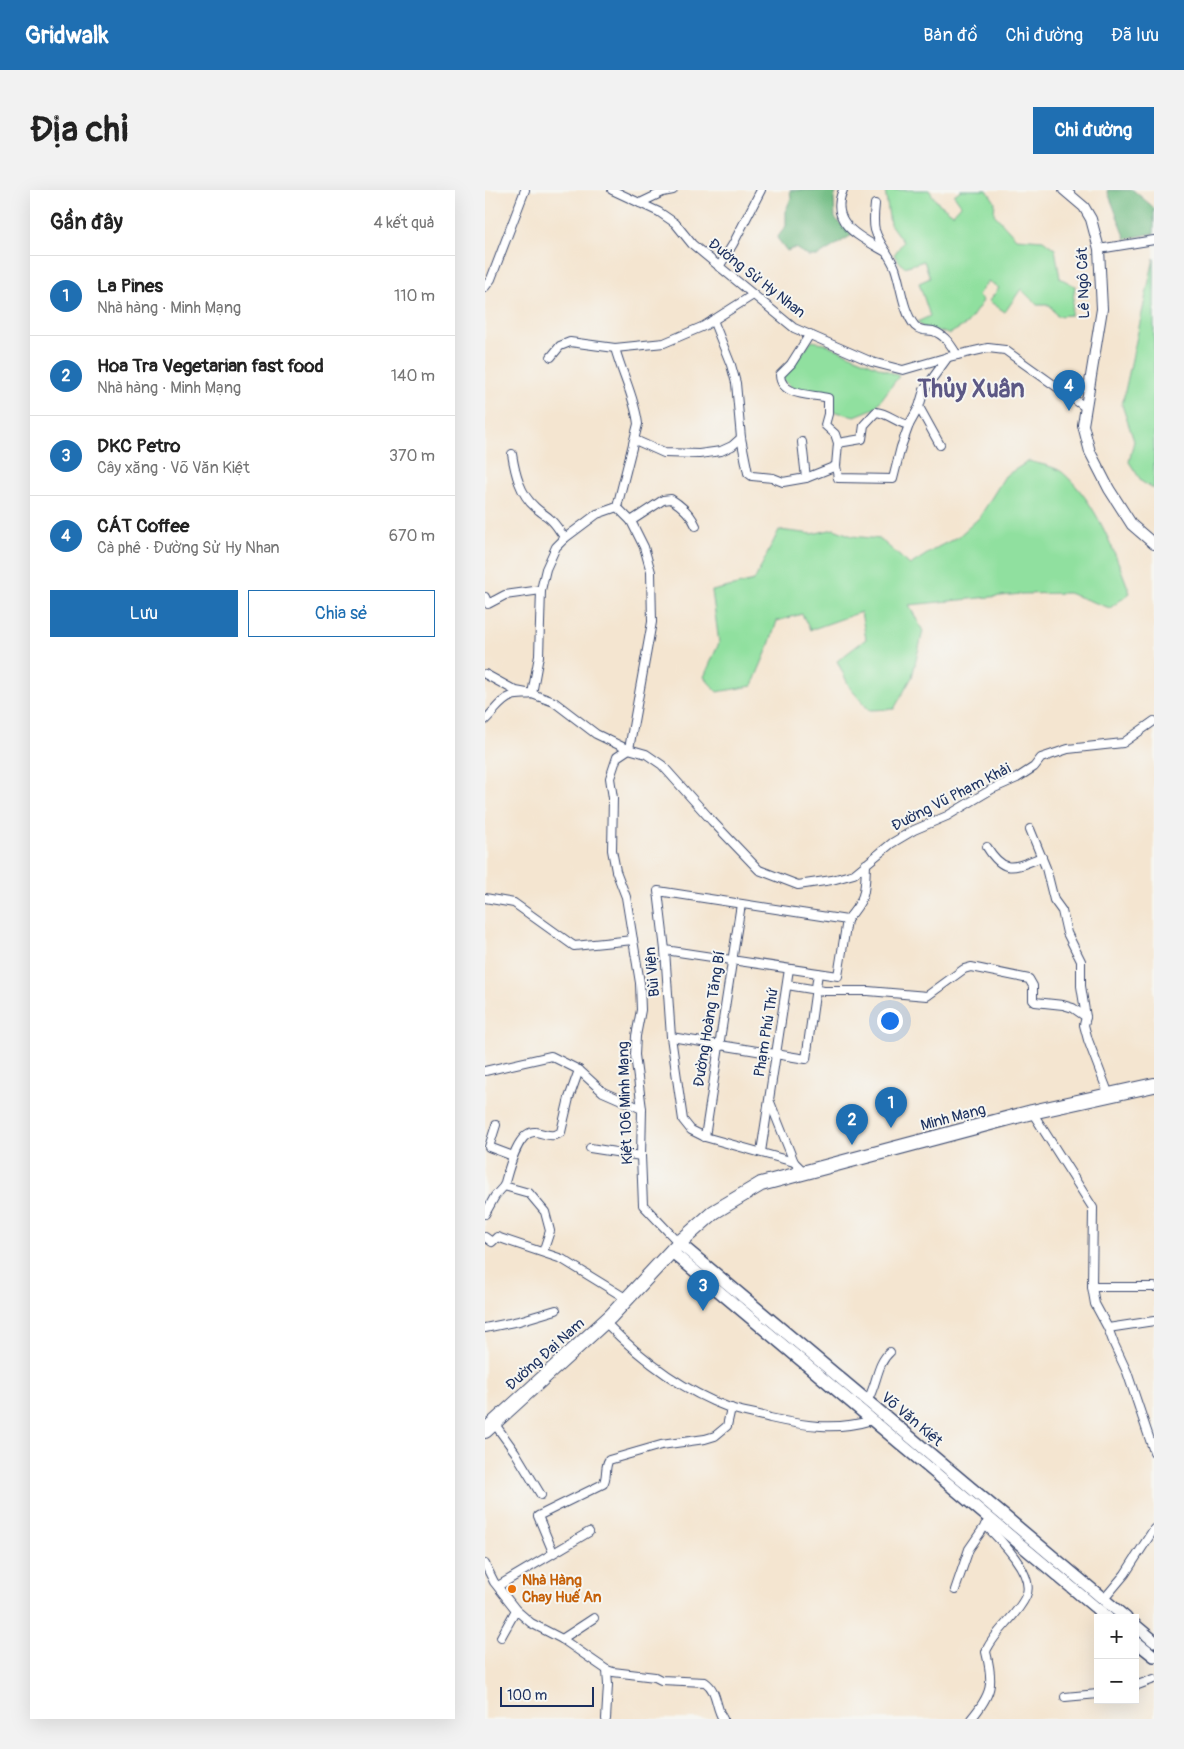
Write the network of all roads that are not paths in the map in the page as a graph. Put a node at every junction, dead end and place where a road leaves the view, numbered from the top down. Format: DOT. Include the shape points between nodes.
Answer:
graph roads {
  1 [pos="525,190"];
  2 [pos="612,190"];
  3 [pos="673,190"];
  4 [pos="761,190"];
  5 [pos="843,190"];
  6 [pos="1064,190"];
  7 [pos="640,203"];
  8 [pos="875,204"];
  9 [pos="1154,240"];
  10 [pos="1099,250"];
  11 [pos="887,253"];
  12 [pos="719,266"];
  13 [pos="485,287"];
  14 [pos="753,295"];
  15 [pos="713,320"];
  16 [pos="809,334"];
  17 [pos="615,348"];
  18 [pos="957,355"];
  19 [pos="551,357"];
  20 [pos="948,357"];
  21 [pos="919,407"];
  22 [pos="1085,407"];
  23 [pos="909,425"];
  24 [pos="741,438"];
  25 [pos="635,440"];
  26 [pos="802,442"];
  27 [pos="838,443"];
  28 [pos="940,445"];
  29 [pos="512,454"];
  30 [pos="836,466"];
  31 [pos="806,478"];
  32 [pos="617,507"];
  33 [pos="631,521"];
  34 [pos="696,526"];
  35 [pos="565,538"];
  36 [pos="1154,544"];
  37 [pos="541,590"];
  38 [pos="485,598"];
  39 [pos="485,674"];
  40 [pos="532,694"];
  41 [pos="485,720"];
  42 [pos="1154,721"];
  43 [pos="629,749"];
  44 [pos="1030,829"];
  45 [pos="987,847"];
  46 [pos="1042,857"];
  47 [pos="866,864"];
  48 [pos="485,898"];
  49 [pos="741,904"];
  50 [pos="847,920"];
  51 [pos="633,940"];
  52 [pos="665,950"];
  53 [pos="732,960"];
  54 [pos="789,969"];
  55 [pos="818,973"];
  56 [pos="787,985"];
  57 [pos="816,989"];
  58 [pos="1086,1017"];
  59 [pos="671,1037"];
  60 [pos="719,1045"];
  61 [pos="776,1054"];
  62 [pos="579,1070"];
  63 [pos="485,1071"];
  64 [pos="1154,1085"];
  65 [pos="1109,1096"];
  66 [pos="769,1100"];
  67 [pos="642,1109"];
  68 [pos="1033,1112"];
  69 [pos="496,1125"];
  70 [pos="705,1137"];
  71 [pos="590,1148"];
  72 [pos="761,1152"];
  73 [pos="513,1156"];
  74 [pos="641,1156"];
  75 [pos="794,1162"];
  76 [pos="805,1173"];
  77 [pos="504,1186"];
  78 [pos="485,1214"];
  79 [pos="485,1237"];
  80 [pos="675,1247"];
  81 [pos="543,1252"];
  82 [pos="1092,1287"];
  83 [pos="1154,1287"];
  84 [pos="627,1299"];
  85 [pos="556,1310"];
  86 [pos="1154,1321"];
  87 [pos="605,1322"];
  88 [pos="485,1328"];
  89 [pos="1108,1328"];
  90 [pos="890,1352"];
  91 [pos="822,1371"];
  92 [pos="867,1400"];
  93 [pos="731,1408"];
  94 [pos="872,1420"];
  95 [pos="489,1427"];
  96 [pos="1153,1449"];
  97 [pos="541,1495"];
  98 [pos="988,1522"];
  99 [pos="1154,1529"];
  100 [pos="589,1532"];
  101 [pos="553,1552"];
  102 [pos="485,1564"];
  103 [pos="1057,1567"];
  104 [pos="497,1586"];
  105 [pos="955,1590"];
  106 [pos="1104,1599"];
  107 [pos="516,1610"];
  108 [pos="1104,1614"];
  109 [pos="1121,1614"];
  110 [pos="594,1618"];
  111 [pos="1139,1628"];
  112 [pos="501,1637"];
  113 [pos="562,1638"];
  114 [pos="1154,1641"];
  115 [pos="1139,1644"];
  116 [pos="1154,1656"];
  117 [pos="607,1670"];
  118 [pos="1154,1679"];
  119 [pos="1139,1685"];
  120 [pos="1094,1694"];
  121 [pos="1065,1698"];
  122 [pos="606,1719"];
  123 [pos="723,1719"];
  124 [pos="971,1719"];
  1 -- 13 [label="street"];
  2 -- 7 [label="street, Đường Sử Hy Nhan"];
  3 -- 7 [label="street"];
  4 -- 12 [label="street"];
  5 -- 11 [label="street" via="838,210 843,221"];
  6 -- 10 [label="street, Lê Ngô Cát" via="1084,206"];
  7 -- 12 [label="street, Đường Sử Hy Nhan" via="675,224 692,244"];
  8 -- 11 [label="street" via="876,231"];
  9 -- 10 [label="street"];
  10 -- 22 [label="street, Lê Ngô Cát" via="1102,309"];
  11 -- 18 [label="street" via="910,320 923,331 943,336"];
  12 -- 14 [label="street, Đường Sử Hy Nhan"];
  14 -- 15 [label="street"];
  14 -- 16 [label="street, Đường Sử Hy Nhan" via="795,328"];
  15 -- 17 [label="street" via="664,343"];
  15 -- 24 [label="street" via="736,383"];
  16 -- 20 [label="street, Đường Sử Hy Nhan" via="872,362 903,370"];
  16 -- 27 [label="street" via="779,378 784,386 795,392 828,398 825,425 835,434"];
  17 -- 19 [label="street" via="570,342 560,346"];
  17 -- 25 [label="street" via="637,413"];
  18 -- 20 [label="street, Đường Sử Hy Nhan"];
  18 -- 22 [label="street, Đường Sử Hy Nhan" via="988,348 1005,350"];
  20 -- 21 [label="street" via="924,390"];
  21 -- 23 [label="street"];
  21 -- 28 [label="street"];
  22 -- 36 [label="street, Lê Ngô Cát" via="1083,425 1090,452 1132,525"];
  23 -- 27 [label="street" via="876,412 864,424 862,439"];
  23 -- 30 [label="street" via="893,479 838,478"];
  24 -- 25 [label="street" via="721,451 699,454 664,454"];
  24 -- 31 [label="street" via="749,475 783,482"];
  25 -- 32 [label="street"];
  26 -- 31 [label="street"];
  27 -- 30 [label="street"];
  29 -- 35 [label="street" via="523,491 532,505 549,518"];
  30 -- 31 [label="street"];
  32 -- 33 [label="street"];
  32 -- 35 [label="street" via="597,514"];
  33 -- 34 [label="street" via="663,500 671,499 693,518"];
  33 -- 43 [label="street" via="651,572 652,622"];
  35 -- 37 [label="street" via="556,547 548,564"];
  37 -- 38 [label="street" via="505,595 488,604"];
  37 -- 40 [label="street" via="539,656"];
  39 -- 40 [label="street, Đường Vũ Phạm Khải" via="517,691"];
  40 -- 41 [label="street" via="513,695 501,702"];
  40 -- 43 [label="street, Đường Vũ Phạm Khải" via="554,702 595,734"];
  42 -- 47 [label="street, Đường Vũ Phạm Khải" via="1123,743 1068,749 1041,758 1026,774 914,830"];
  43 -- 47 [label="street, Đường Vũ Phạm Khải" via="646,754 663,765 759,870 798,884 854,874"];
  43 -- 51 [label="street, Kiệt 106 Minh Mạng" via="617,757 610,778 612,850 615,871 626,897"];
  44 -- 46 [label="street"];
  45 -- 46 [label="street" via="996,861 1007,867"];
  46 -- 58 [label="street" via="1054,900 1063,914 1067,933 1081,961"];
  47 -- 50 [label="street" via="864,895"];
  48 -- 51 [label="street" via="514,904 574,946"];
  49 -- 50 [label="street, Bùi Viện"];
  49 -- 52 [label="street, Bùi Viện" via="658,891"];
  49 -- 53 [label="street, Đường Hoàng Tăng Bí"];
  50 -- 55 [label="street" via="838,976"];
  51 -- 67 [label="street, Kiệt 106 Minh Mạng" via="640,983 641,1010 635,1055"];
  52 -- 53 [label="street"];
  52 -- 59 [label="street, Bùi Viện"];
  53 -- 54 [label="street"];
  53 -- 60 [label="street, Đường Hoàng Tăng Bí"];
  54 -- 55 [label="street"];
  54 -- 56 [label="street, Phạm Phú Thứ"];
  55 -- 57 [label="street"];
  56 -- 57 [label="street"];
  56 -- 61 [label="street, Phạm Phú Thứ"];
  57 -- 58 [label="street" via="927,996 971,967 1029,979 1035,1002 1063,1005"];
  57 -- 61 [label="street" via="806,1059"];
  58 -- 65 [label="street" via="1086,1033"];
  59 -- 60 [label="street"];
  59 -- 70 [label="street, Bùi Viện" via="683,1120 691,1130"];
  60 -- 61 [label="street"];
  60 -- 70 [label="street, Đường Hoàng Tăng Bí"];
  61 -- 66 [label="street, Phạm Phú Thứ"];
  62 -- 63 [label="street" via="551,1056"];
  62 -- 67 [label="street" via="603,1092"];
  62 -- 73 [label="street" via="561,1132 551,1136 527,1134"];
  64 -- 65 [label="highway, Minh Mạng"];
  65 -- 68 [label="highway, Minh Mạng"];
  66 -- 72 [label="street, Phạm Phú Thứ"];
  66 -- 75 [label="street, Phạm Phú Thứ"];
  67 -- 74 [label="street, Kiệt 106 Minh Mạng"];
  68 -- 76 [label="highway, Minh Mạng"];
  68 -- 82 [label="street" via="1093,1208"];
  69 -- 73 [label="street" via="489,1147"];
  70 -- 72 [label="street, Bùi Viện"];
  71 -- 74 [label="street"];
  72 -- 75 [label="street, Bùi Viện"];
  73 -- 77 [label="street"];
  74 -- 80 [label="street, Kiệt 106 Minh Mạng" via="643,1204"];
  75 -- 76 [label="street, Phạm Phú Thứ"];
  76 -- 80 [label="highway, Minh Mạng" via="761,1184 734,1199 713,1212"];
  77 -- 78 [label="street"];
  77 -- 81 [label="street" via="529,1193 545,1212 550,1231"];
  79 -- 81 [label="street" via="492,1242 497,1237"];
  80 -- 84 [label="highway"];
  80 -- 91 [label="main road, Võ Văn Kiệt"];
  81 -- 84 [label="street" via="562,1259"];
  82 -- 83 [label="street"];
  82 -- 89 [label="street" via="1095,1304"];
  84 -- 87 [label="highway, Đường Đại Nam"];
  85 -- 88 [label="street"];
  86 -- 89 [label="street"];
  87 -- 93 [label="street" via="667,1374"];
  87 -- 95 [label="highway, Đường Đại Nam"];
  89 -- 96 [label="street" via="1136,1394"];
  90 -- 92 [label="street"];
  91 -- 92 [label="main road, Võ Văn Kiệt"];
  91 -- 94 [label="main road, Võ Văn Kiệt"];
  92 -- 103 [label="main road, Võ Văn Kiệt"];
  93 -- 94 [label="street" via="813,1426 847,1426"];
  93 -- 101 [label="street" via="727,1426 715,1436 661,1445 609,1460 603,1484 538,1516"];
  94 -- 98 [label="main road, Võ Văn Kiệt"];
  95 -- 97 [label="street" via="515,1452"];
  98 -- 103 [label="main road, Võ Văn Kiệt"];
  98 -- 105 [label="street" via="969,1549"];
  98 -- 124 [label="street" via="1017,1561 1026,1581 1027,1593 987,1648 991,1688"];
  99 -- 106 [label="street" via="1125,1574"];
  100 -- 101 [label="street"];
  101 -- 104 [label="street"];
  102 -- 104 [label="street"];
  103 -- 106 [label="main road, Võ Văn Kiệt"];
  103 -- 108 [label="main road, Võ Văn Kiệt"];
  104 -- 107 [label="street"];
  106 -- 109 [label="main road, Võ Văn Kiệt"];
  107 -- 112 [label="street"];
  107 -- 113 [label="street" via="531,1623"];
  110 -- 113 [label="street"];
  111 -- 114 [label="main road"];
  113 -- 117 [label="street"];
  115 -- 116 [label="main road"];
  117 -- 122 [label="street"];
  117 -- 123 [label="street" via="661,1680 705,1682 713,1692"];
  118 -- 119 [label="street"];
  120 -- 121 [label="street"];
}
